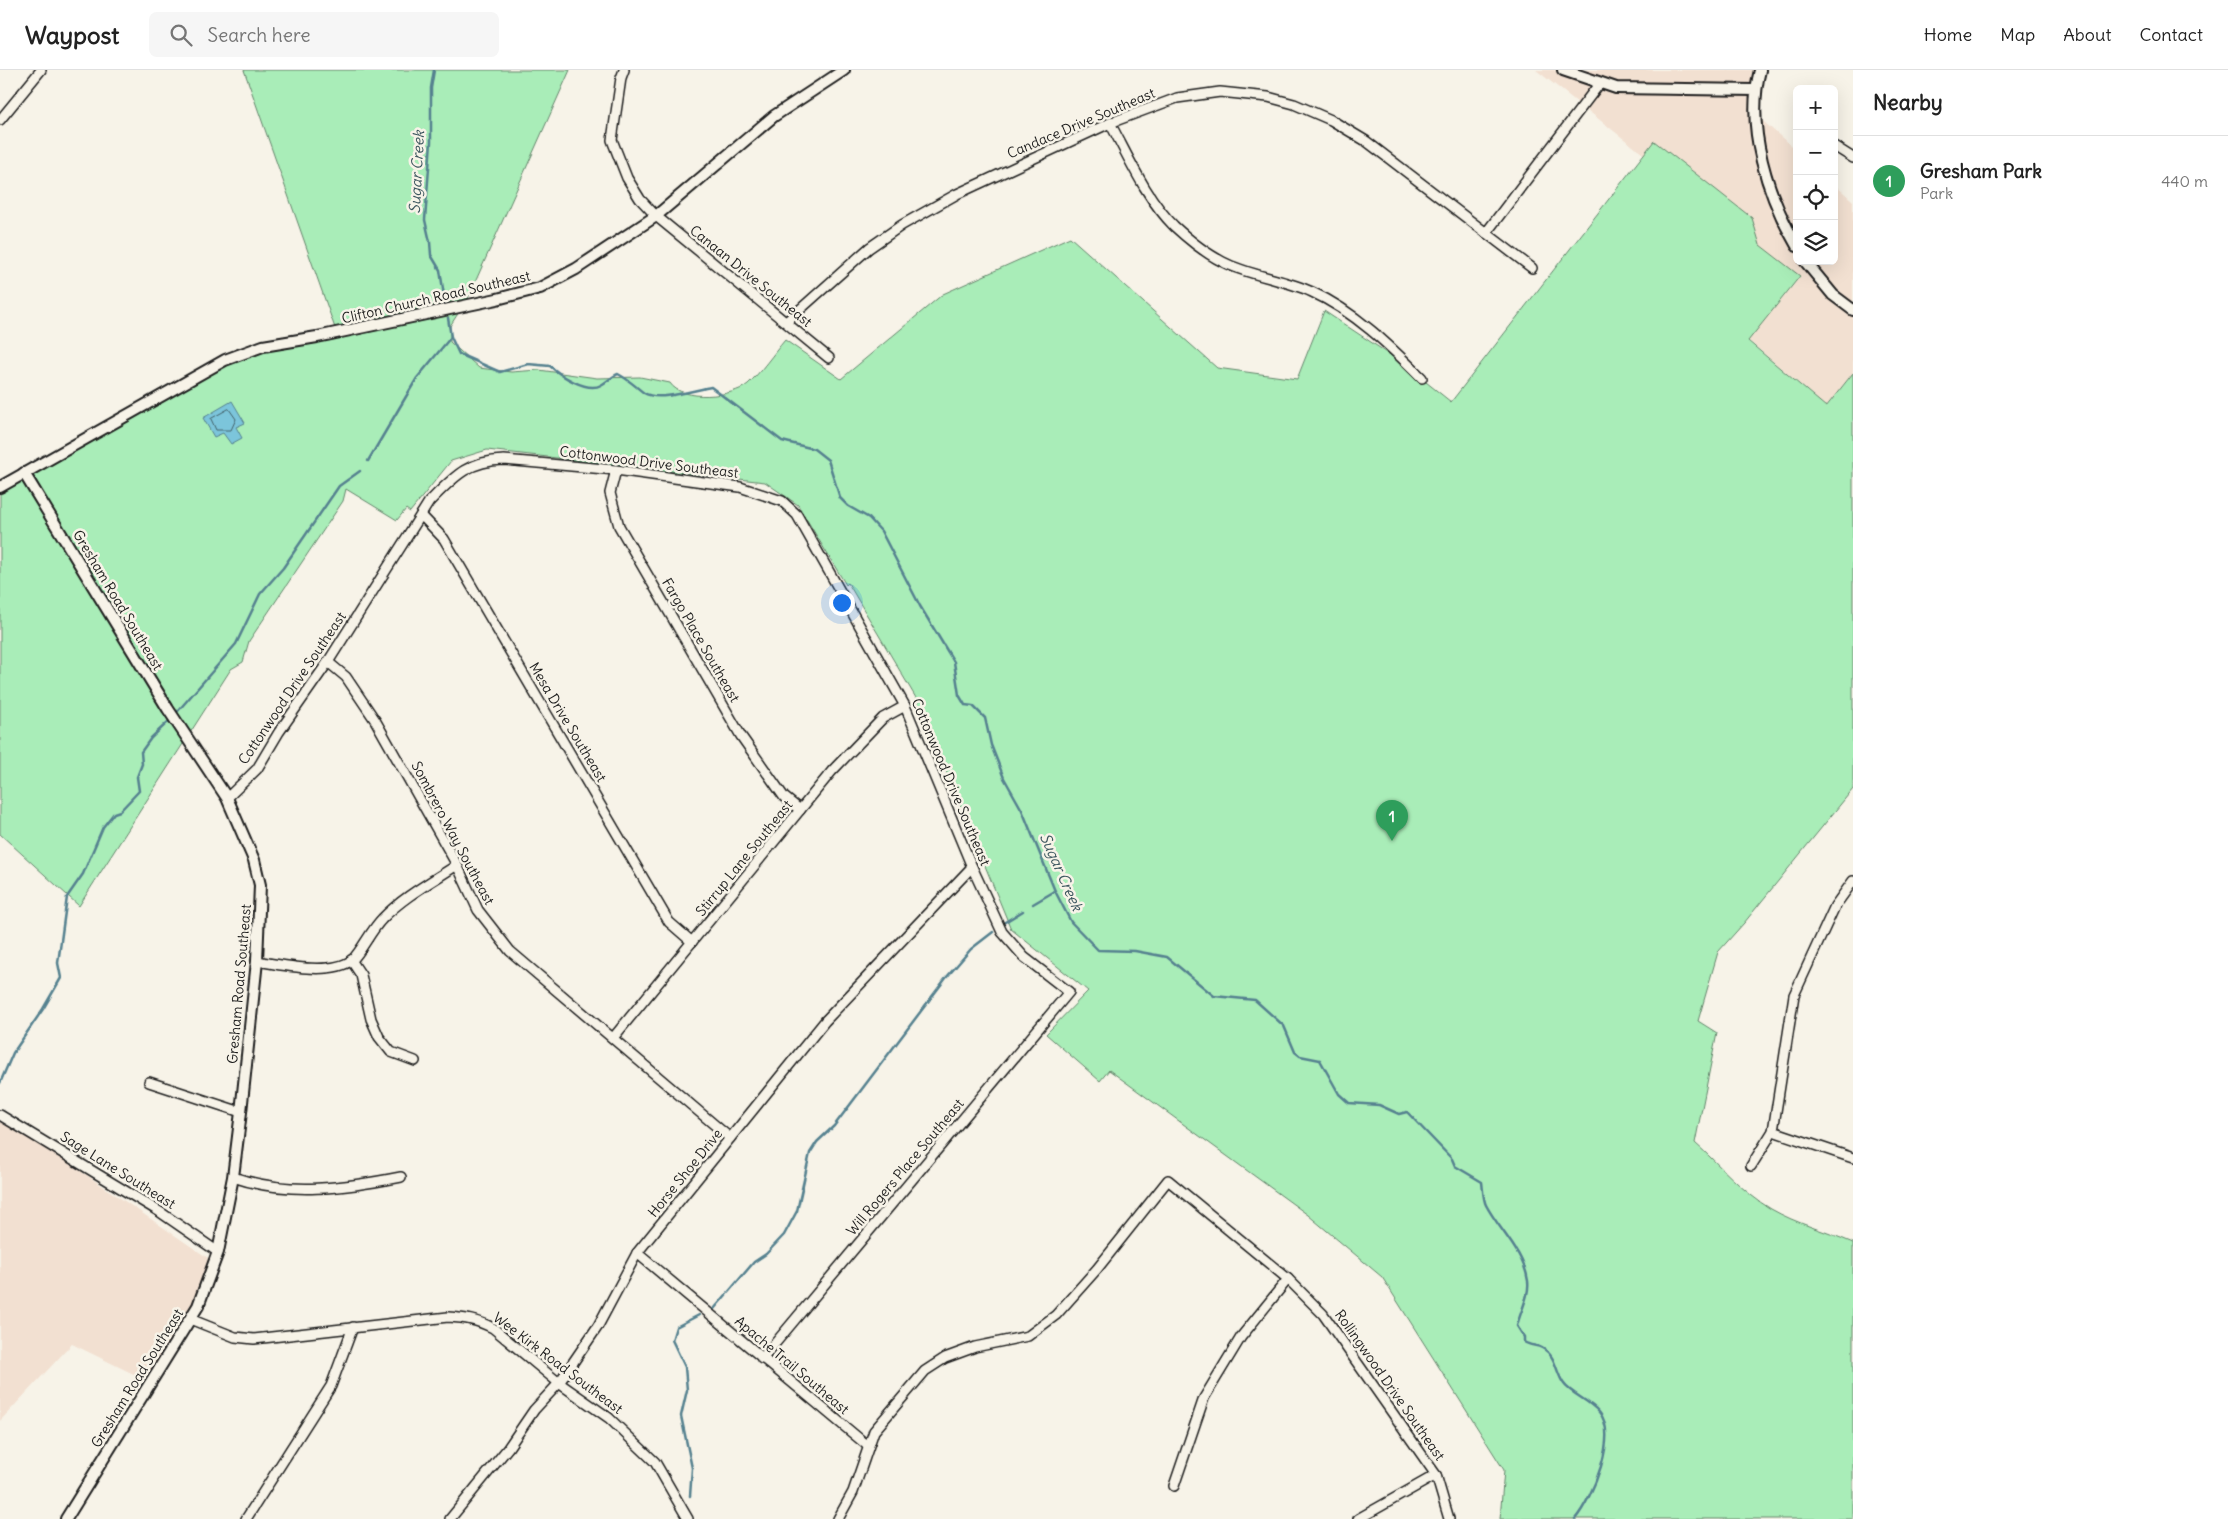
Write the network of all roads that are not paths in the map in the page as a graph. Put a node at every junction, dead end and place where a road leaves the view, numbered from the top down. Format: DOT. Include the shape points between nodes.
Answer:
graph roads {
  1 [pos="41,70"];
  2 [pos="624,70"];
  3 [pos="844,70"];
  4 [pos="1564,70"];
  5 [pos="1760,70"];
  6 [pos="1600,83"];
  7 [pos="1755,90"];
  8 [pos="0,120"];
  9 [pos="1110,123"];
  10 [pos="1838,149"];
  11 [pos="1853,158"];
  12 [pos="656,216"];
  13 [pos="1486,233"];
  14 [pos="1793,239"];
  15 [pos="1809,265"];
  16 [pos="1532,268"];
  17 [pos="1853,310"];
  18 [pos="786,322"];
  19 [pos="829,358"];
  20 [pos="1422,378"];
  21 [pos="616,470"];
  22 [pos="24,473"];
  23 [pos="0,487"];
  24 [pos="421,515"];
  25 [pos="328,662"];
  26 [pos="905,706"];
  27 [pos="227,798"];
  28 [pos="800,810"];
  29 [pos="457,866"];
  30 [pos="972,868"];
  31 [pos="1853,881"];
  32 [pos="692,942"];
  33 [pos="351,960"];
  34 [pos="257,961"];
  35 [pos="1069,992"];
  36 [pos="613,1038"];
  37 [pos="415,1061"];
  38 [pos="149,1082"];
  39 [pos="241,1112"];
  40 [pos="0,1115"];
  41 [pos="1773,1131"];
  42 [pos="730,1138"];
  43 [pos="1853,1158"];
  44 [pos="1750,1166"];
  45 [pos="234,1177"];
  46 [pos="401,1177"];
  47 [pos="218,1252"];
  48 [pos="637,1253"];
  49 [pos="1288,1279"];
  50 [pos="190,1319"];
  51 [pos="353,1327"];
  52 [pos="762,1359"];
  53 [pos="559,1383"];
  54 [pos="868,1446"];
  55 [pos="1436,1475"];
  56 [pos="1174,1486"];
  57 [pos="66,1519"];
  58 [pos="246,1519"];
  59 [pos="450,1519"];
  60 [pos="688,1519"];
  61 [pos="838,1519"];
  62 [pos="1358,1519"];
  63 [pos="1449,1519"];
  1 -- 8 [label="street"];
  2 -- 12 [label="street, Canaan Drive Southeast" via="612,140 626,178"];
  3 -- 12 [label="street, Clifton Church Road Southeast" via="774,116"];
  4 -- 6 [label="street"];
  5 -- 7 [label="street"];
  6 -- 7 [label="street" via="1616,88"];
  6 -- 13 [label="street"];
  7 -- 14 [label="street" via="1756,119 1766,176 1783,223"];
  9 -- 13 [label="street, Candace Drive Southeast" via="1177,98 1220,92 1268,97 1294,104 1361,137"];
  9 -- 18 [label="street, Candace Drive Southeast" via="957,194 902,225 869,248"];
  9 -- 20 [label="street" via="1152,199 1198,246 1223,262 1327,299 1385,341"];
  10 -- 11 [label="street"];
  12 -- 18 [label="street, Canaan Drive Southeast"];
  12 -- 22 [label="street, Clifton Church Road Southeast" via="576,269 540,288 263,346 225,360"];
  13 -- 16 [label="street, Candace Drive Southeast"];
  15 -- 17 [label="street" via="1833,295"];
  18 -- 19 [label="street, Canaan Drive Southeast"];
  21 -- 24 [label="street, Cottonwood Drive Southeast" via="489,460 474,464 451,480"];
  21 -- 26 [label="street, Cottonwood Drive Southeast" via="740,487 782,501 797,515 817,548"];
  21 -- 28 [label="street, Fargo Place Southeast" via="610,493 619,526 741,736 784,797"];
  22 -- 23 [label="street, Clifton Church Road Southeast"];
  22 -- 27 [label="street, Gresham Road Southeast" via="168,709"];
  24 -- 25 [label="street, Cottonwood Drive Southeast"];
  24 -- 32 [label="street, Mesa Drive Southeast" via="444,539 669,922"];
  25 -- 27 [label="street, Cottonwood Drive Southeast" via="257,769"];
  25 -- 29 [label="street, Sombrero Way Southeast" via="346,677 375,720"];
  26 -- 28 [label="street, Stirrup Lane Southeast" via="883,718 867,733"];
  26 -- 30 [label="street, Cottonwood Drive Southeast"];
  27 -- 34 [label="street, Gresham Road Southeast" via="254,860 260,885"];
  28 -- 32 [label="street, Stirrup Lane Southeast"];
  29 -- 33 [label="street" via="399,903 370,932"];
  29 -- 36 [label="street, Sombrero Way Southeast" via="478,910 510,951"];
  30 -- 35 [label="street, Cottonwood Drive Southeast" via="1002,932 1024,957"];
  30 -- 42 [label="street, Horse Shoe Drive" via="825,1021"];
  31 -- 41 [label="street" via="1831,914 1794,995"];
  32 -- 36 [label="street, Stirrup Lane Southeast"];
  33 -- 34 [label="street" via="313,969"];
  33 -- 37 [label="street" via="361,976 371,1019 379,1037 392,1052"];
  34 -- 39 [label="street, Gresham Road Southeast"];
  35 -- 52 [label="street, Will Rogers Place Southeast"];
  36 -- 42 [label="street, Sombrero Way Southeast"];
  38 -- 39 [label="street"];
  39 -- 45 [label="street, Gresham Road Southeast"];
  40 -- 47 [label="street, Sage Lane Southeast" via="152,1207"];
  41 -- 43 [label="street"];
  41 -- 44 [label="street"];
  42 -- 48 [label="street, Horse Shoe Drive"];
  45 -- 46 [label="street" via="258,1186 296,1189 360,1185"];
  45 -- 47 [label="street, Gresham Road Southeast"];
  47 -- 50 [label="street, Gresham Road Southeast"];
  48 -- 52 [label="street, Apache Trail Southeast"];
  48 -- 53 [label="street, Horse Shoe Drive" via="598,1326"];
  49 -- 54 [label="street, Rollingwood Drive Southeast" via="1168,1180 1097,1270 1056,1315 1028,1336 976,1347 945,1358 925,1371 874,1432"];
  49 -- 55 [label="street, Rollingwood Drive Southeast" via="1324,1314"];
  49 -- 56 [label="street" via="1241,1337 1204,1398"];
  50 -- 51 [label="street, Wee Kirk Road Southeast" via="234,1337 254,1339"];
  50 -- 57 [label="street, Gresham Road Southeast"];
  51 -- 53 [label="street, Wee Kirk Road Southeast" via="470,1318 493,1328"];
  51 -- 58 [label="street" via="330,1386"];
  52 -- 54 [label="street, Apache Trail Southeast"];
  53 -- 59 [label="street, Horse Shoe Drive" via="534,1410 508,1448"];
  53 -- 60 [label="street, Wee Kirk Road Southeast" via="609,1418 655,1462"];
  54 -- 61 [label="street" via="854,1492"];
  55 -- 62 [label="street"];
  55 -- 63 [label="street, Rollingwood Drive Southeast"];
}
